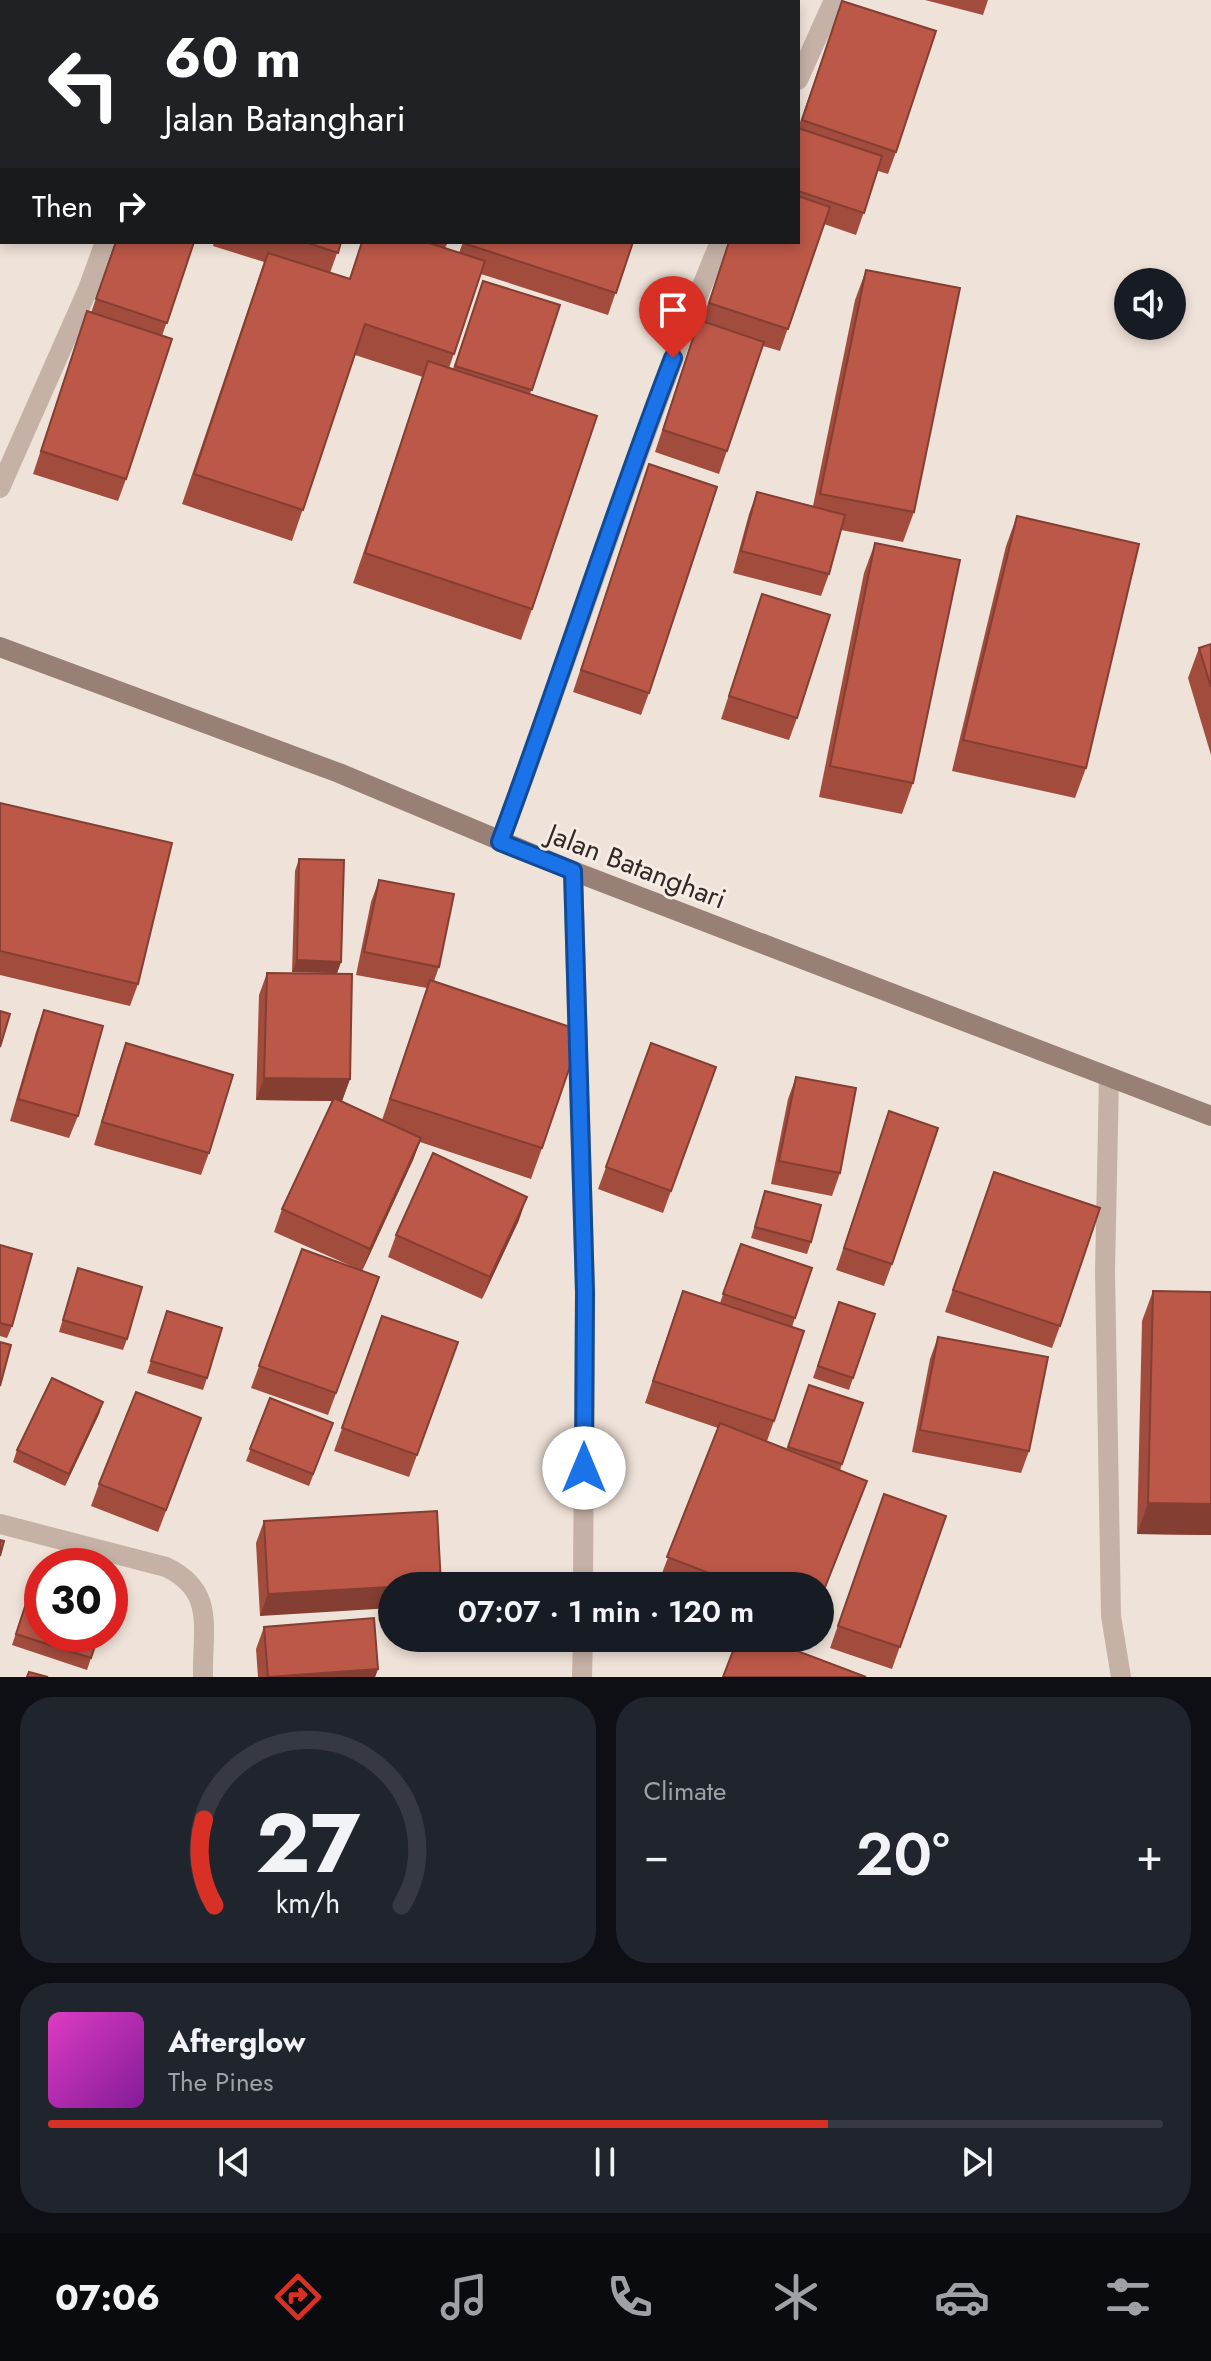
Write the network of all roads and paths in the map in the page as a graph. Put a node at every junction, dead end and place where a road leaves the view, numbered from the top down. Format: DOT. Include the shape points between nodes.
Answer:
graph roads {
  1 [pos="834,0"];
  2 [pos="800,76"];
  3 [pos="104,244"];
  4 [pos="719,244"];
  5 [pos="0,488"];
  6 [pos="0,647"];
  7 [pos="500,842"];
  8 [pos="573,871"];
  9 [pos="1109,1077"];
  10 [pos="1211,1116"];
  11 [pos="0,1524"];
  12 [pos="583,1572"];
  13 [pos="583,1652"];
  14 [pos="203,1677"];
  15 [pos="582,1677"];
  16 [pos="1121,1677"];
  1 -- 2 [label="street"];
  3 -- 5 [label="street"];
  4 -- 7 [label="street" via="631,465 556,694"];
  6 -- 7 [label="street, Jalan Batanghari" via="339,773"];
  7 -- 8 [label="street, Jalan Batanghari"];
  8 -- 9 [label="street, Jalan Batanghari"];
  8 -- 12 [label="street" via="585,1292"];
  9 -- 10 [label="street, Jalan Batanghari"];
  9 -- 16 [label="street" via="1105,1272 1111,1601"];
  11 -- 14 [label="street" via="188,1577 201,1595"];
  13 -- 15 [label="street"];
}
